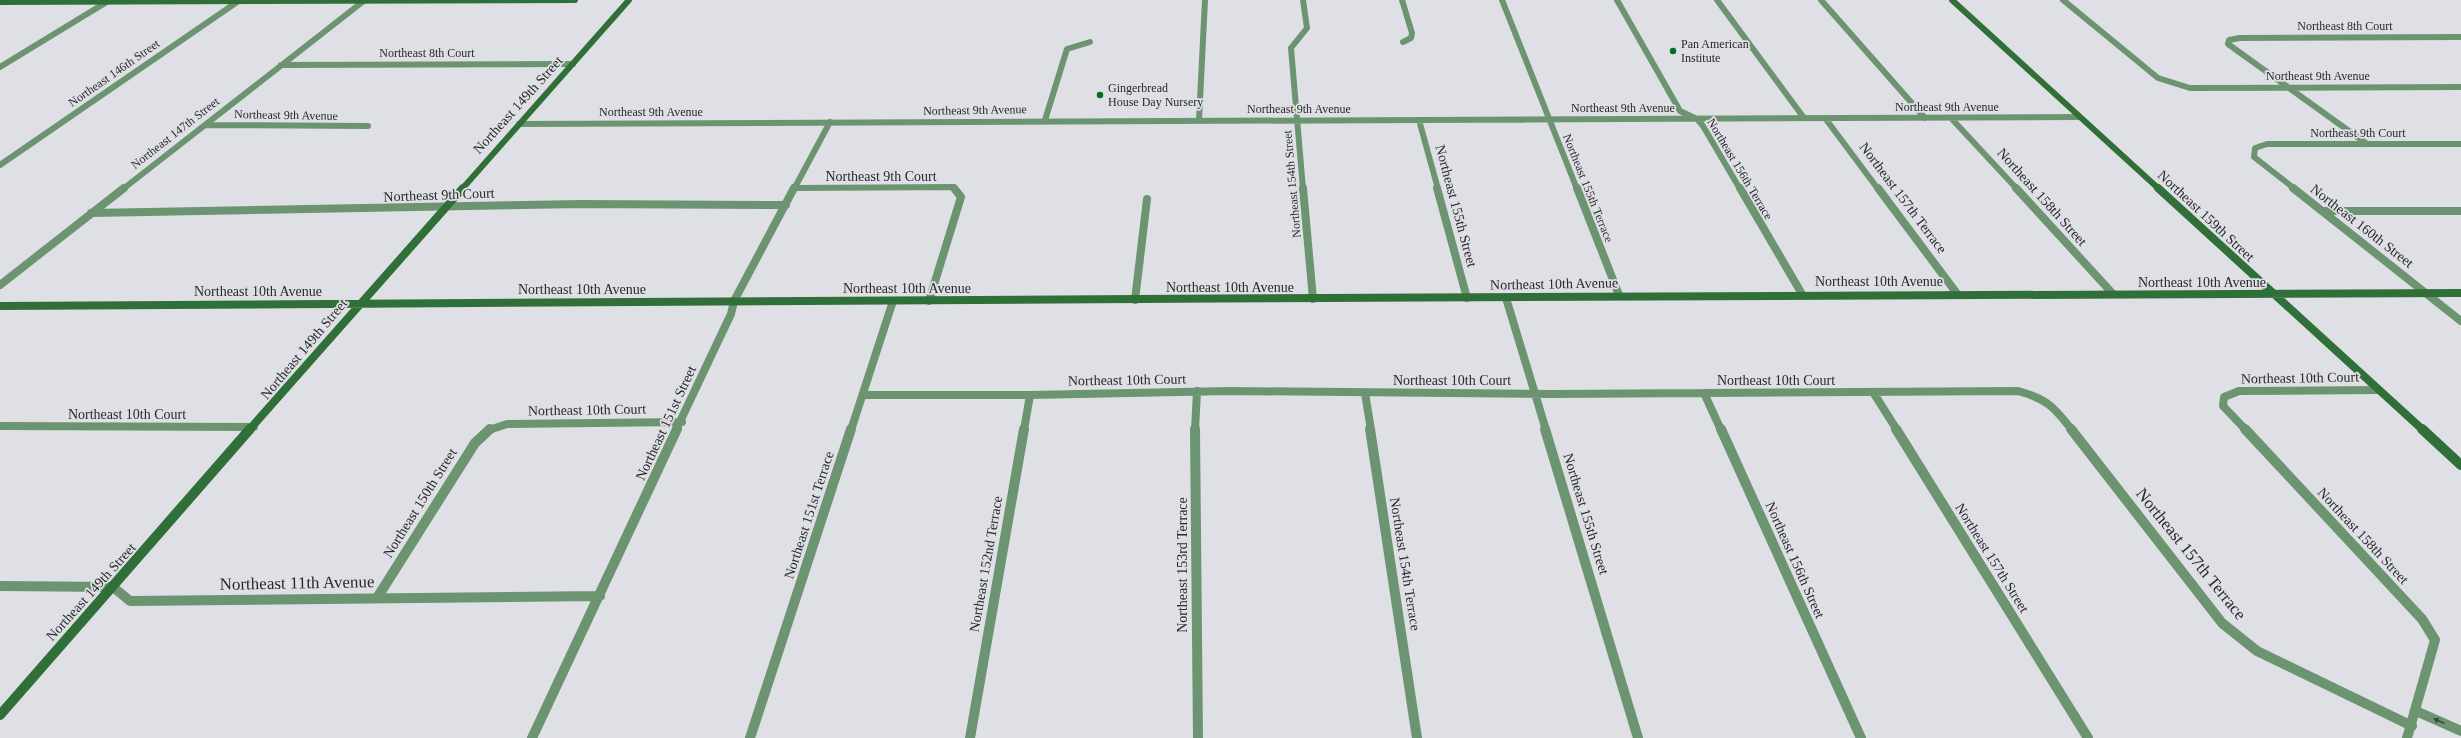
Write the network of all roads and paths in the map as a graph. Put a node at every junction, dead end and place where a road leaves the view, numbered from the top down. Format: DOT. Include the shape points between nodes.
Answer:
graph roads {
  1 [pos="364,0"];
  2 [pos="575,0"];
  3 [pos="629,0"];
  4 [pos="1205,0"];
  5 [pos="1303,0"];
  6 [pos="1402,0"];
  7 [pos="1502,0"];
  8 [pos="1617,0"];
  9 [pos="1717,0"];
  10 [pos="1821,0"];
  11 [pos="1952,0"];
  12 [pos="2063,0"];
  13 [pos="108,1"];
  14 [pos="239,1"];
  15 [pos="0,2"];
  16 [pos="2461,37"];
  17 [pos="1090,42"];
  18 [pos="1404,42"];
  19 [pos="573,64"];
  20 [pos="281,65"];
  21 [pos="0,67"];
  22 [pos="2288,87"];
  23 [pos="2461,87"];
  24 [pos="2079,117"];
  25 [pos="1804,118"];
  26 [pos="1825,118"];
  27 [pos="1925,118"];
  28 [pos="1951,118"];
  29 [pos="1549,119"];
  30 [pos="1697,119"];
  31 [pos="1045,120"];
  32 [pos="1199,120"];
  33 [pos="1297,120"];
  34 [pos="1419,120"];
  35 [pos="830,122"];
  36 [pos="519,124"];
  37 [pos="204,125"];
  38 [pos="368,126"];
  39 [pos="2368,144"];
  40 [pos="2461,144"];
  41 [pos="2256,148"];
  42 [pos="0,165"];
  43 [pos="796,188"];
  44 [pos="1148,199"];
  45 [pos="786,205"];
  46 [pos="443,208"];
  47 [pos="2322,211"];
  48 [pos="2461,211"];
  49 [pos="91,213"];
  50 [pos="0,284"];
  51 [pos="2426,293"];
  52 [pos="2461,293"];
  53 [pos="1802,294"];
  54 [pos="1958,294"];
  55 [pos="2113,294"];
  56 [pos="2272,294"];
  57 [pos="1619,295"];
  58 [pos="1467,298"];
  59 [pos="1506,298"];
  60 [pos="1313,299"];
  61 [pos="1135,300"];
  62 [pos="734,301"];
  63 [pos="893,301"];
  64 [pos="929,301"];
  65 [pos="360,303"];
  66 [pos="0,306"];
  67 [pos="2461,321"];
  68 [pos="2378,390"];
  69 [pos="1197,391"];
  70 [pos="1873,392"];
  71 [pos="1535,393"];
  72 [pos="1704,393"];
  73 [pos="1365,394"];
  74 [pos="863,395"];
  75 [pos="1030,395"];
  76 [pos="2039,397"];
  77 [pos="2224,397"];
  78 [pos="682,422"];
  79 [pos="0,426"];
  80 [pos="254,427"];
  81 [pos="492,428"];
  82 [pos="2461,466"];
  83 [pos="0,586"];
  84 [pos="113,587"];
  85 [pos="600,596"];
  86 [pos="377,598"];
  87 [pos="2416,711"];
  88 [pos="0,715"];
  89 [pos="2412,726"];
  90 [pos="2461,731"];
  91 [pos="532,738"];
  92 [pos="750,738"];
  93 [pos="970,738"];
  94 [pos="1198,738"];
  95 [pos="1417,738"];
  96 [pos="1638,738"];
  97 [pos="1861,738"];
  98 [pos="2088,738"];
  99 [pos="2407,738"];
  1 -- 2 [label="street"];
  1 -- 14 [label="street"];
  1 -- 20 [label="street, Northeast 147th Street"];
  3 -- 19 [label="street, Northeast 149th Street"];
  4 -- 32 [label="street"];
  5 -- 33 [label="street, Northeast 154th Street" via="1307,28 1292,48"];
  6 -- 18 [label="street" via="1412,33 1411,38"];
  7 -- 29 [label="street, Northeast 155th Terrace"];
  8 -- 30 [label="street, Northeast 156th Terrace" via="1680,111"];
  9 -- 25 [label="street"];
  10 -- 27 [label="street"];
  11 -- 24 [label="street, Northeast 159th Street"];
  12 -- 22 [label="street, Northeast 9th Avenue" via="2158,78 2175,85 2190,88"];
  13 -- 14 [label="street"];
  13 -- 15 [label="street"];
  13 -- 21 [label="street"];
  14 -- 42 [label="street, Northeast 146th Street"];
  16 -- 22 [label="street, Northeast 8th Court" via="2229,40 2228,44"];
  17 -- 31 [label="street" via="1067,49"];
  19 -- 20 [label="street, Northeast 8th Court"];
  19 -- 36 [label="street, Northeast 149th Street"];
  20 -- 37 [label="street, Northeast 147th Street"];
  22 -- 23 [label="street, Northeast 9th Avenue"];
  22 -- 39 [label="street"];
  24 -- 28 [label="street, Northeast 9th Avenue"];
  24 -- 56 [label="street, Northeast 159th Street"];
  25 -- 26 [label="street, Northeast 9th Avenue"];
  25 -- 30 [label="street, Northeast 9th Avenue"];
  26 -- 27 [label="street, Northeast 9th Avenue"];
  26 -- 54 [label="street, Northeast 157th Terrace"];
  27 -- 28 [label="street, Northeast 9th Avenue"];
  28 -- 55 [label="street, Northeast 158th Street"];
  29 -- 30 [label="street, Northeast 9th Avenue"];
  29 -- 34 [label="street, Northeast 9th Avenue"];
  29 -- 57 [label="street, Northeast 155th Terrace"];
  30 -- 53 [label="street, Northeast 156th Terrace"];
  31 -- 32 [label="street, Northeast 9th Avenue"];
  31 -- 35 [label="street, Northeast 9th Avenue"];
  32 -- 33 [label="street, Northeast 9th Avenue"];
  33 -- 34 [label="street, Northeast 9th Avenue"];
  33 -- 60 [label="street, Northeast 154th Street"];
  34 -- 58 [label="street, Northeast 155th Street"];
  35 -- 36 [label="street, Northeast 9th Avenue"];
  35 -- 43 [label="street, Northeast 151st Street"];
  36 -- 46 [label="street, Northeast 149th Street"];
  37 -- 38 [label="street, Northeast 9th Avenue"];
  37 -- 49 [label="street, Northeast 147th Street"];
  39 -- 40 [label="street, Northeast 9th Court"];
  39 -- 41 [label="street, Northeast 9th Court" via="2267,144"];
  41 -- 47 [label="street, Northeast 160th Street" via="2254,157"];
  43 -- 45 [label="street, Northeast 151st Street"];
  43 -- 64 [label="street, Northeast 9th Court" via="952,188 960,197"];
  44 -- 61 [label="street"];
  45 -- 46 [label="street, Northeast 9th Court" via="582,204"];
  45 -- 62 [label="street, Northeast 151st Street"];
  46 -- 49 [label="street, Northeast 9th Court"];
  46 -- 65 [label="street, Northeast 149th Street"];
  47 -- 48 [label="street"];
  47 -- 51 [label="street, Northeast 160th Street"];
  49 -- 50 [label="street, Northeast 147th Street"];
  51 -- 52 [label="street, Northeast 10th Avenue"];
  51 -- 56 [label="street, Northeast 10th Avenue"];
  51 -- 67 [label="street, Northeast 160th Street"];
  53 -- 54 [label="street, Northeast 10th Avenue"];
  53 -- 57 [label="street, Northeast 10th Avenue"];
  54 -- 55 [label="street, Northeast 10th Avenue"];
  55 -- 56 [label="street, Northeast 10th Avenue"];
  56 -- 68 [label="street, Northeast 159th Street"];
  57 -- 59 [label="street, Northeast 10th Avenue"];
  58 -- 59 [label="street, Northeast 10th Avenue"];
  58 -- 60 [label="street, Northeast 10th Avenue"];
  59 -- 71 [label="street, Northeast 155th Street"];
  60 -- 61 [label="street, Northeast 10th Avenue"];
  61 -- 64 [label="street, Northeast 10th Avenue"];
  62 -- 63 [label="street, Northeast 10th Avenue"];
  62 -- 65 [label="street, Northeast 10th Avenue"];
  62 -- 78 [label="street, Northeast 151st Street" via="731,314"];
  63 -- 64 [label="street, Northeast 10th Avenue"];
  63 -- 74 [label="street, Northeast 151st Terrace"];
  65 -- 66 [label="street, Northeast 10th Avenue"];
  65 -- 80 [label="street, Northeast 149th Street"];
  68 -- 77 [label="street, Northeast 10th Court" via="2239,391"];
  68 -- 82 [label="street, Northeast 159th Street"];
  69 -- 73 [label="street, Northeast 10th Court"];
  69 -- 75 [label="street, Northeast 10th Court"];
  69 -- 94 [label="street, Northeast 153rd Terrace" via="1195,438"];
  70 -- 72 [label="street, Northeast 10th Court"];
  70 -- 76 [label="street, Northeast 10th Court" via="2018,391"];
  70 -- 98 [label="street, Northeast 157th Street"];
  71 -- 72 [label="street, Northeast 10th Court"];
  71 -- 73 [label="street, Northeast 10th Court"];
  71 -- 96 [label="street, Northeast 155th Street"];
  72 -- 97 [label="street, Northeast 156th Street"];
  73 -- 95 [label="street, Northeast 154th Terrace"];
  74 -- 75 [label="street, Northeast 10th Court"];
  74 -- 92 [label="street, Northeast 151st Terrace"];
  75 -- 93 [label="street, Northeast 152nd Terrace"];
  76 -- 89 [label="street, Northeast 157th Terrace" via="2054,407 2222,623 2257,651"];
  77 -- 87 [label="street, Northeast 158th Street" via="2223,406 2422,619 2432,635 2435,640"];
  78 -- 81 [label="street, Northeast 10th Court" via="507,424"];
  78 -- 85 [label="street, Northeast 151st Street"];
  79 -- 80 [label="street, Northeast 10th Court"];
  80 -- 84 [label="street, Northeast 149th Street"];
  81 -- 86 [label="street, Northeast 150th Street" via="475,443"];
  83 -- 84 [label="street"];
  84 -- 86 [label="street, Northeast 11th Avenue" via="130,601"];
  84 -- 88 [label="street, Northeast 149th Street"];
  85 -- 86 [label="street, Northeast 11th Avenue"];
  85 -- 91 [label="street, Northeast 151st Street"];
  87 -- 89 [label="street, Northeast 158th Street"];
  90 -- 87 [label="street, one-way"];
  89 -- 99 [label="street, Northeast 158th Street"];
}
